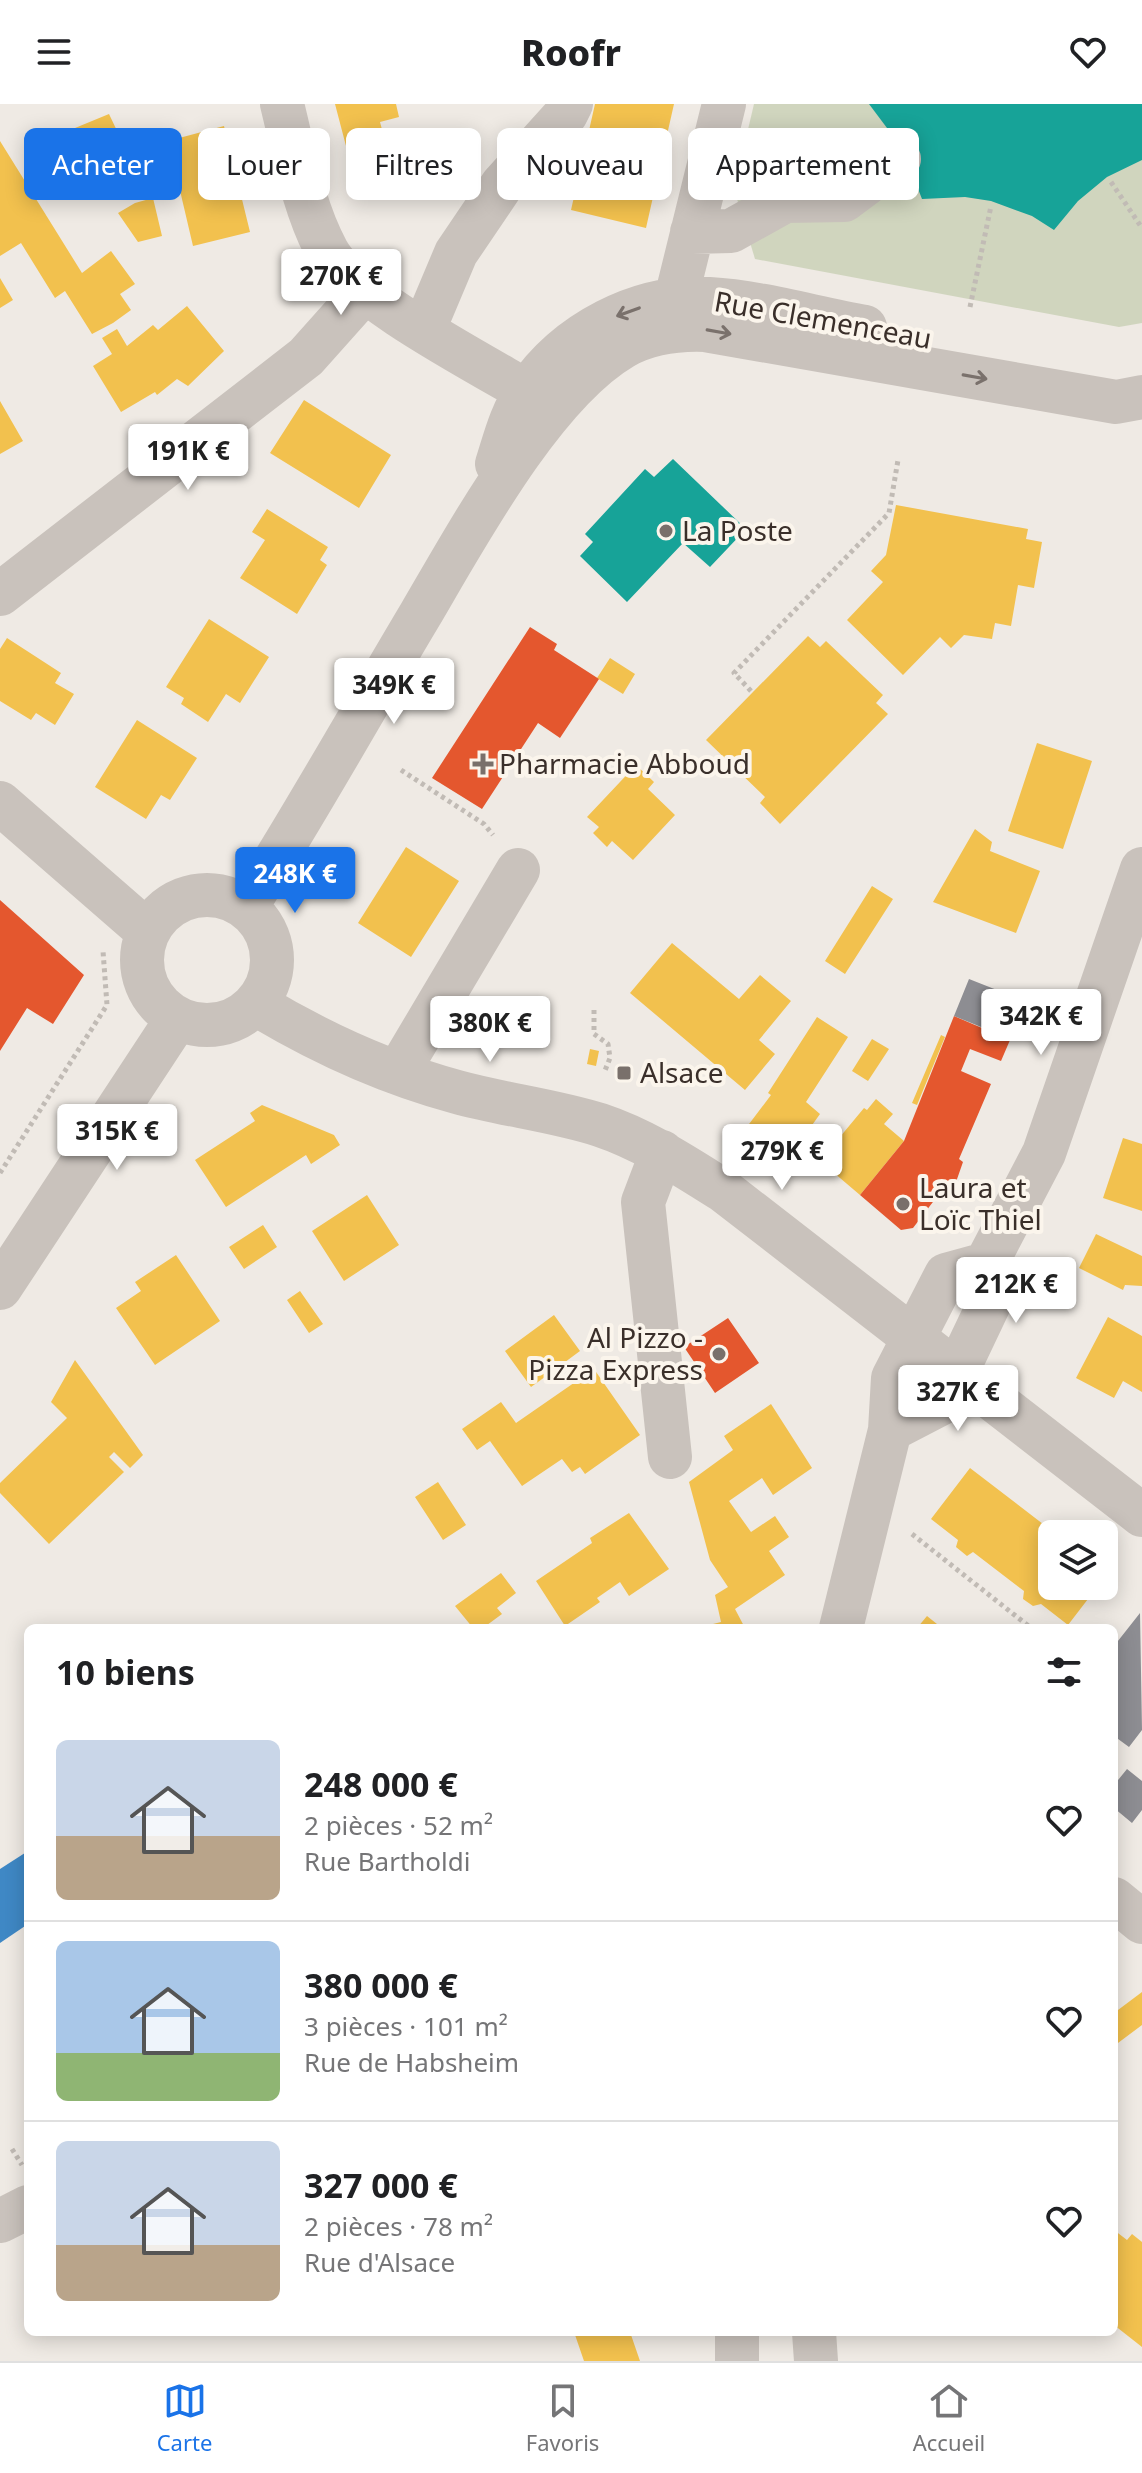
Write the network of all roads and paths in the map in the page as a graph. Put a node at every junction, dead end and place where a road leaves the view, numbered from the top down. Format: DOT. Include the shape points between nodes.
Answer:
graph roads {
  1 [pos="282,104"];
  2 [pos="571,104"];
  3 [pos="724,104"];
  4 [pos="1111,182"];
  5 [pos="844,200"];
  6 [pos="991,206"];
  7 [pos="1142,228"];
  8 [pos="692,232"];
  9 [pos="364,292"];
  10 [pos="970,307"];
  11 [pos="672,315"];
  12 [pos="424,329"];
  13 [pos="1142,386"];
  14 [pos="1142,397"];
  15 [pos="541,399"];
  16 [pos="898,460"];
  17 [pos="0,594"];
  18 [pos="751,691"];
  19 [pos="401,770"];
  20 [pos="0,803"];
  21 [pos="1142,869"];
  22 [pos="518,870"];
  23 [pos="246,907"];
  24 [pos="148,932"];
  25 [pos="102,948"];
  26 [pos="256,1004"];
  27 [pos="594,1010"];
  28 [pos="177,1019"];
  29 [pos="398,1072"];
  30 [pos="604,1073"];
  31 [pos="662,1152"];
  32 [pos="0,1173"];
  33 [pos="986,1264"];
  34 [pos="0,1288"];
  35 [pos="914,1337"];
  36 [pos="958,1369"];
  37 [pos="890,1430"];
  38 [pos="670,1457"];
  39 [pos="1142,1515"];
  40 [pos="907,1531"];
  41 [pos="842,1624"];
  42 [pos="1026,1624"];
  43 [pos="1118,1902"];
  44 [pos="1142,1922"];
  45 [pos="24,2209"];
  46 [pos="0,2221"];
  47 [pos="737,2336"];
  48 [pos="814,2336"];
  49 [pos="737,2361"];
  50 [pos="816,2361"];
  1 -- 9 [label="street" via="306,197 327,252"];
  2 -- 12 [label="street" via="502,185 456,253"];
  3 -- 8 [label="street"];
  4 -- 7 [label="path"];
  5 -- 8 [label="street" via="785,201 731,231"];
  6 -- 10 [label="path"];
  8 -- 11 [label="street"];
  9 -- 12 [label="street"];
  9 -- 17 [label="street" via="306,357"];
  11 -- 13 [label="street, Rue Clemenceau" via="710,299 1121,373"];
  11 -- 14 [label="street, Rue Clemenceau, one-way" via="705,330 1116,402"];
  11 -- 15 [label="street, Rue Clemenceau" via="613,318 581,336 559,354"];
  12 -- 15 [label="street"];
  15 -- 23 [label="street, Rue Clemenceau" via="512,416 483,508"];
  16 -- 18 [label="path" via="889,513 734,673"];
  19 -- 22 [label="path" via="484,824"];
  20 -- 24 [label="street"];
  21 -- 33 [label="street" via="1044,1153"];
  22 -- 29 [label="street"];
  23 -- 24 [label="street" via="222,896 200,895 160,914"];
  23 -- 26 [label="street" via="270,940 273,962"];
  24 -- 28 [label="street" via="142,951 149,990"];
  25 -- 32 [label="path" via="107,1005"];
  26 -- 28 [label="street" via="219,1025"];
  26 -- 29 [label="street" via="294,1027"];
  27 -- 30 [label="path" via="594,1034 608,1044"];
  28 -- 34 [label="street"];
  29 -- 31 [label="street" via="457,1092 593,1123"];
  31 -- 35 [label="street" via="724,1191"];
  31 -- 38 [label="street" via="643,1202"];
  33 -- 35 [label="street" via="946,1275"];
  33 -- 36 [label="street" via="990,1302"];
  35 -- 36 [label="street"];
  35 -- 37 [label="street" via="893,1378"];
  36 -- 37 [label="street" via="942,1403"];
  36 -- 39 [label="street"];
  37 -- 41 [label="street"];
  40 -- 42 [label="path"];
  43 -- 44 [label="street"];
  45 -- 46 [label="street"];
  47 -- 49 [label="street"];
  48 -- 50 [label="street"];
}
